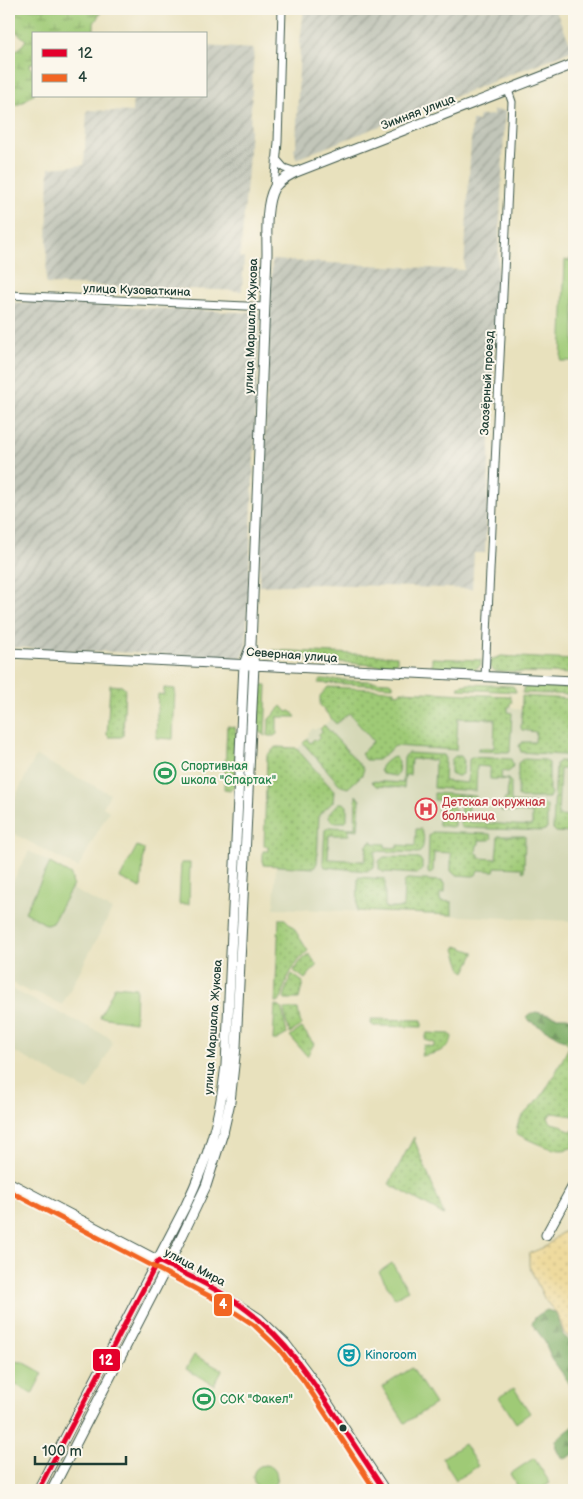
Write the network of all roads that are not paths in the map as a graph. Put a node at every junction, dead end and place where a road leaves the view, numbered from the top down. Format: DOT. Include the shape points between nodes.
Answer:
graph roads {
  1 [pos="282,9"];
  2 [pos="574,64"];
  3 [pos="508,90"];
  4 [pos="276,158"];
  5 [pos="275,172"];
  6 [pos="296,172"];
  7 [pos="274,189"];
  8 [pos="9,296"];
  9 [pos="265,307"];
  10 [pos="251,645"];
  11 [pos="9,653"];
  12 [pos="244,664"];
  13 [pos="254,665"];
  14 [pos="485,677"];
  15 [pos="574,681"];
  16 [pos="241,719"];
  17 [pos="251,719"];
  18 [pos="9,1183"];
  19 [pos="201,1184"];
  20 [pos="574,1184"];
  21 [pos="546,1235"];
  22 [pos="158,1261"];
  23 [pos="168,1266"];
  24 [pos="88,1394"];
  25 [pos="99,1400"];
  26 [pos="38,1490"];
  27 [pos="52,1490"];
  28 [pos="384,1490"];
  1 -- 4 [label="street, улица Маршала Жукова"];
  2 -- 3 [label="main road, Зимняя улица"];
  3 -- 6 [label="main road, Зимняя улица"];
  3 -- 14 [label="street, Заозёрный проезд" via="512,102"];
  4 -- 5 [label="street, улица Маршала Жукова"];
  4 -- 6 [label="street" via="284,168"];
  5 -- 6 [label="street"];
  5 -- 7 [label="street, улица Маршала Жукова"];
  6 -- 7 [label="main road, Зимняя улица"];
  7 -- 9 [label="main road, улица Маршала Жукова" via="269,209"];
  8 -- 9 [label="street, улица Кузоваткина"];
  9 -- 10 [label="main road, улица Маршала Жукова"];
  10 -- 12 [label="main road, улица Маршала Жукова"];
  10 -- 13 [label="main road, улица Маршала Жукова"];
  11 -- 12 [label="main road, Северная улица"];
  12 -- 13 [label="main road, Северная улица"];
  12 -- 16 [label="main road, улица Маршала Жукова"];
  13 -- 14 [label="main road, Северная улица"];
  13 -- 17 [label="main road, улица Маршала Жукова"];
  14 -- 15 [label="main road, Северная улица"];
  16 -- 17 [label="main road"];
  16 -- 19 [label="main road, улица Маршала Жукова" via="226,1065 215,1131"];
  17 -- 19 [label="main road, улица Маршала Жукова" via="235,1056 224,1133"];
  18 -- 22 [label="main road, улица Мира"];
  19 -- 22 [label="main road, улица Маршала Жукова"];
  19 -- 23 [label="main road, улица Маршала Жукова"];
  20 -- 21 [label="main road"];
  22 -- 23 [label="main road, улица Мира"];
  22 -- 24 [label="main road, улица Маршала Жукова"];
  23 -- 25 [label="main road, улица Маршала Жукова"];
  23 -- 28 [label="main road, улица Мира" via="242,1307 285,1344"];
  24 -- 25 [label="main road"];
  24 -- 26 [label="main road, улица Маршала Жукова"];
  25 -- 27 [label="main road, улица Маршала Жукова"];
}
